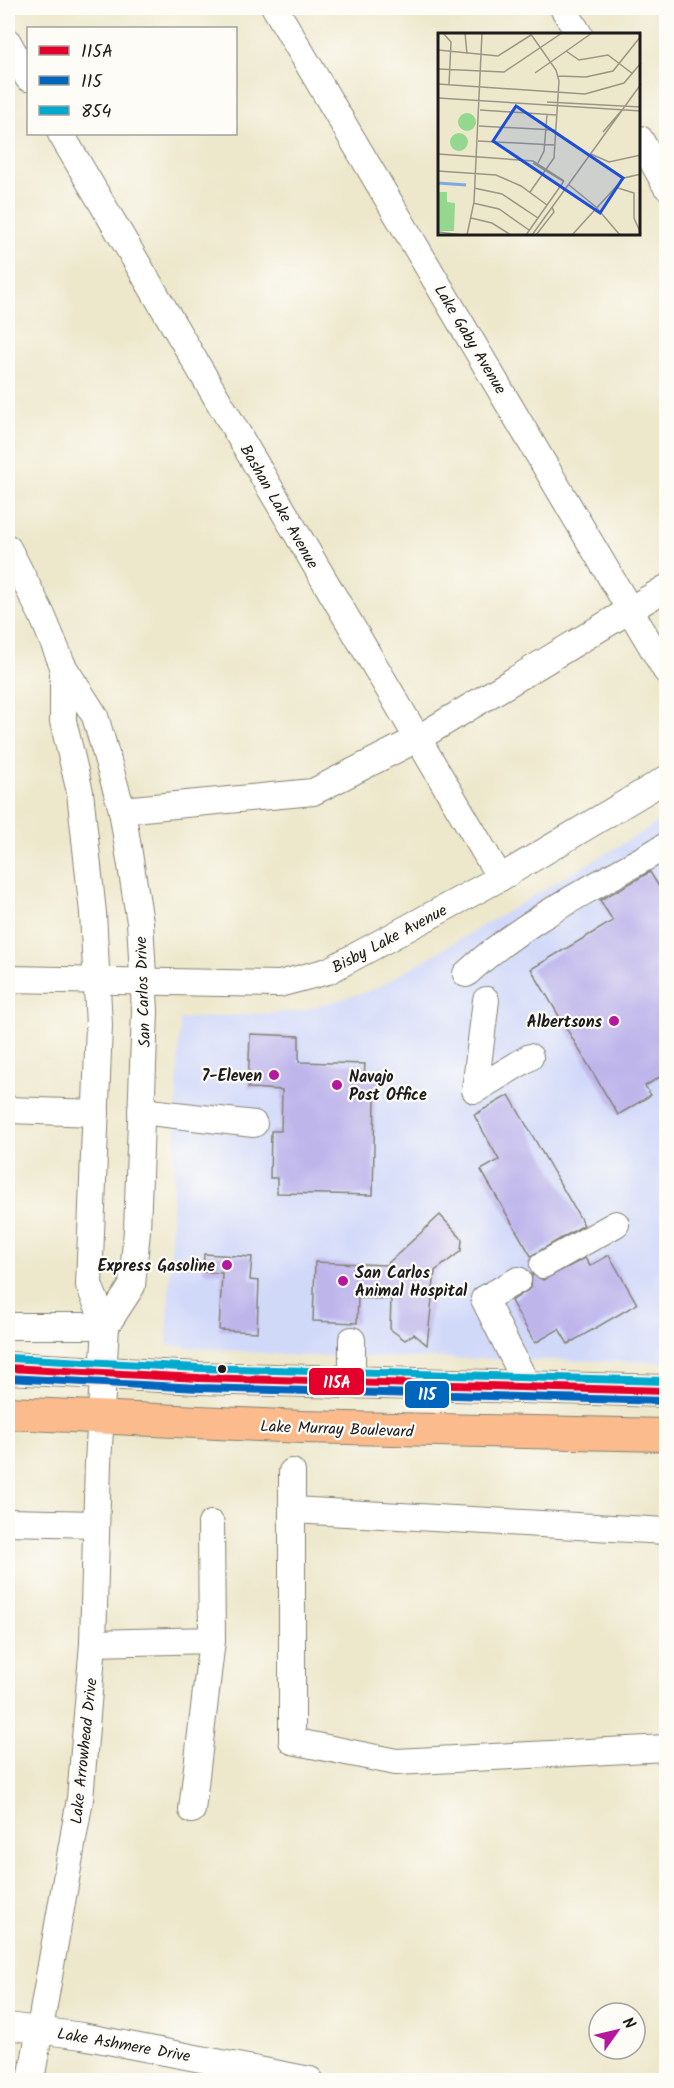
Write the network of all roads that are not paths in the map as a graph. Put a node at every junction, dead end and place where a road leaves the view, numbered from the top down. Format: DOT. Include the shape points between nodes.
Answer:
graph roads {
  1 [pos="274,8"];
  2 [pos="563,8"];
  3 [pos="578,33"];
  4 [pos="8,42"];
  5 [pos="27,76"];
  6 [pos="62,135"];
  7 [pos="641,142"];
  8 [pos="666,186"];
  9 [pos="8,548"];
  10 [pos="666,588"];
  11 [pos="631,609"];
  12 [pos="63,666"];
  13 [pos="666,671"];
  14 [pos="417,739"];
  15 [pos="666,779"];
  16 [pos="122,810"];
  17 [pos="666,846"];
  18 [pos="500,878"];
  19 [pos="466,974"];
  20 [pos="8,979"];
  21 [pos="97,982"];
  22 [pos="143,982"];
  23 [pos="486,1000"];
  24 [pos="530,1057"];
  25 [pos="8,1110"];
  26 [pos="141,1111"];
  27 [pos="96,1113"];
  28 [pos="254,1124"];
  29 [pos="616,1224"];
  30 [pos="543,1265"];
  31 [pos="518,1280"];
  32 [pos="8,1326"];
  33 [pos="106,1326"];
  34 [pos="352,1340"];
  35 [pos="8,1368"];
  36 [pos="104,1373"];
  37 [pos="352,1383"];
  38 [pos="528,1387"];
  39 [pos="666,1391"];
  40 [pos="8,1413"];
  41 [pos="101,1418"];
  42 [pos="666,1420"];
  43 [pos="631,1434"];
  44 [pos="666,1435"];
  45 [pos="292,1472"];
  46 [pos="293,1510"];
  47 [pos="8,1522"];
  48 [pos="96,1524"];
  49 [pos="211,1524"];
  50 [pos="666,1531"];
  51 [pos="212,1640"];
  52 [pos="93,1643"];
  53 [pos="666,1748"];
  54 [pos="192,1810"];
  55 [pos="8,2026"];
  56 [pos="41,2030"];
  57 [pos="31,2080"];
  58 [pos="310,2080"];
  1 -- 11 [label="street, Lake Gaby Avenue"];
  2 -- 3 [label="street"];
  4 -- 5 [label="street"];
  6 -- 14 [label="street, Bashan Lake Avenue"];
  7 -- 8 [label="street"];
  9 -- 12 [label="street, San Carlos Drive"];
  10 -- 11 [label="street"];
  11 -- 13 [label="street, Lake Gaby Avenue"];
  11 -- 14 [label="street"];
  12 -- 16 [label="street, San Carlos Drive" via="95,716"];
  12 -- 21 [label="street, San Carlos Drive" via="63,721 80,792"];
  14 -- 16 [label="street" via="313,792"];
  14 -- 18 [label="street, Bashan Lake Avenue"];
  15 -- 18 [label="street, Bisby Lake Avenue"];
  16 -- 22 [label="street, San Carlos Drive" via="140,922"];
  17 -- 19 [label="street" via="539,918 492,949"];
  18 -- 22 [label="street, Bisby Lake Avenue" via="328,971 279,984"];
  20 -- 21 [label="street, Bisby Lake Avenue"];
  21 -- 22 [label="street, Bisby Lake Avenue"];
  21 -- 27 [label="street, San Carlos Drive"];
  22 -- 26 [label="street, San Carlos Drive"];
  23 -- 24 [label="street" via="475,1090"];
  25 -- 27 [label="street"];
  26 -- 28 [label="street"];
  26 -- 33 [label="street, San Carlos Drive" via="132,1286"];
  27 -- 33 [label="street, San Carlos Drive" via="89,1285"];
  29 -- 30 [label="street"];
  31 -- 38 [label="street" via="484,1299"];
  32 -- 33 [label="street"];
  33 -- 36 [label="street, San Carlos Drive"];
  34 -- 37 [label="street"];
  35 -- 36 [label="main road"];
  36 -- 37 [label="main road"];
  36 -- 41 [label="street, San Carlos Drive"];
  37 -- 38 [label="main road"];
  38 -- 39 [label="main road"];
  40 -- 41 [label="main road, Lake Murray Boulevard"];
  41 -- 43 [label="main road, Lake Murray Boulevard"];
  41 -- 48 [label="street, Lake Arrowhead Drive"];
  42 -- 43 [label="main road"];
  43 -- 44 [label="main road, Lake Murray Boulevard"];
  45 -- 46 [label="street"];
  46 -- 50 [label="street"];
  46 -- 53 [label="street" via="292,1741 396,1762"];
  47 -- 48 [label="street"];
  48 -- 52 [label="street, Lake Arrowhead Drive"];
  49 -- 51 [label="street"];
  51 -- 52 [label="street"];
  51 -- 54 [label="street"];
  52 -- 56 [label="street, Lake Arrowhead Drive" via="80,1799"];
  55 -- 56 [label="street, Lake Ashmere Drive"];
  56 -- 57 [label="street, Lake Arrowhead Drive"];
  56 -- 58 [label="street, Lake Ashmere Drive"];
}
